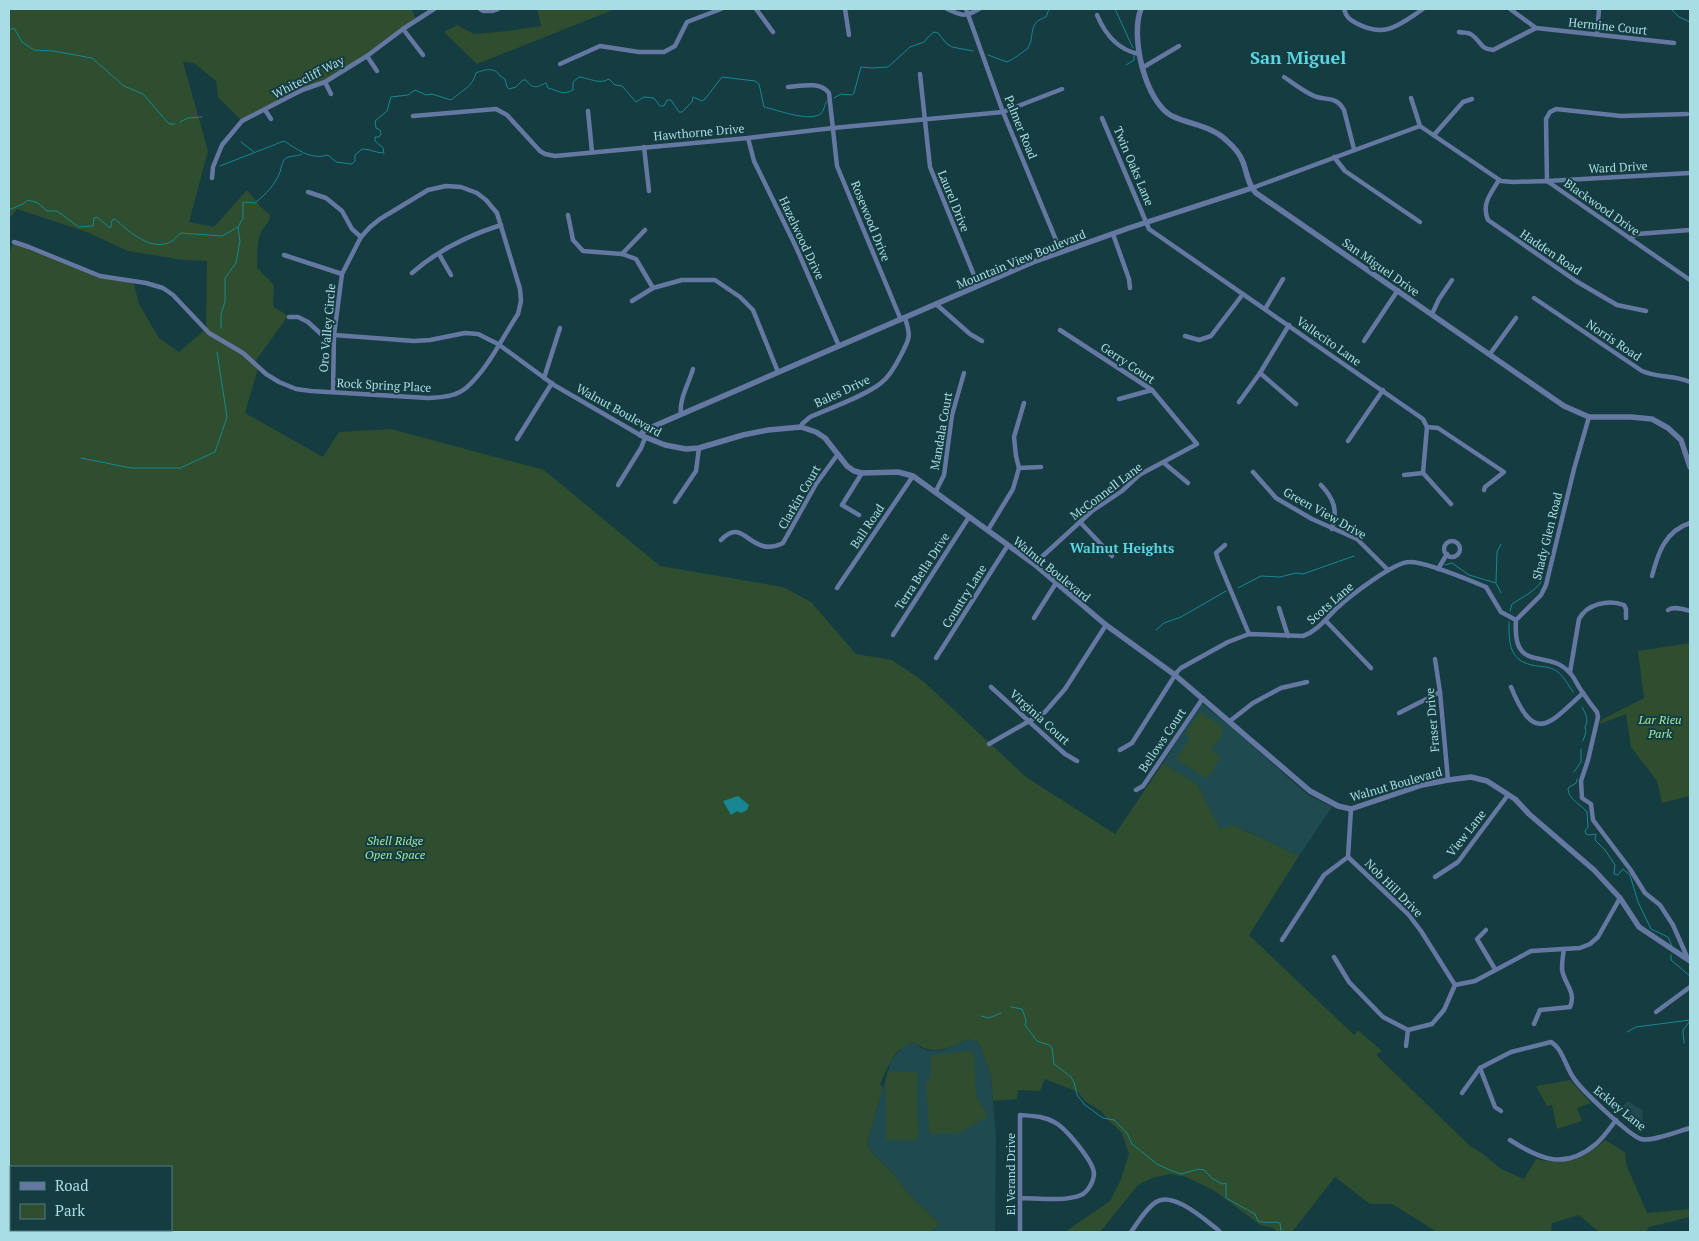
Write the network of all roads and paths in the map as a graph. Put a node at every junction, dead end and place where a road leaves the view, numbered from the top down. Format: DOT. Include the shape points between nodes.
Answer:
graph roads {
  1 [pos="434,9"];
  2 [pos="480,9"];
  3 [pos="498,9"];
  4 [pos="720,9"];
  5 [pos="756,9"];
  6 [pos="845,9"];
  7 [pos="947,9"];
  8 [pos="966,9"];
  9 [pos="979,9"];
  10 [pos="1141,9"];
  11 [pos="1344,9"];
  12 [pos="1423,9"];
  13 [pos="1510,9"];
  14 [pos="1599,9"];
  15 [pos="1515,11"];
  16 [pos="968,15"];
  17 [pos="1098,15"];
  18 [pos="1536,28"];
  19 [pos="403,29"];
  20 [pos="773,32"];
  21 [pos="1459,32"];
  22 [pos="1597,34"];
  23 [pos="849,35"];
  24 [pos="1674,44"];
  25 [pos="1179,46"];
  26 [pos="1139,54"];
  27 [pos="423,55"];
  28 [pos="367,56"];
  29 [pos="560,64"];
  30 [pos="1142,68"];
  31 [pos="377,71"];
  32 [pos="920,74"];
  33 [pos="1284,77"];
  34 [pos="325,82"];
  35 [pos="788,87"];
  36 [pos="1062,89"];
  37 [pos="331,94"];
  38 [pos="1411,98"];
  39 [pos="1472,99"];
  40 [pos="265,110"];
  41 [pos="588,111"];
  42 [pos="1003,112"];
  43 [pos="1687,114"];
  44 [pos="413,116"];
  45 [pos="1102,118"];
  46 [pos="271,119"];
  47 [pos="924,120"];
  48 [pos="1420,126"];
  49 [pos="833,128"];
  50 [pos="1434,135"];
  51 [pos="748,138"];
  52 [pos="644,147"];
  53 [pos="1354,149"];
  54 [pos="592,152"];
  55 [pos="1334,157"];
  56 [pos="1690,173"];
  57 [pos="212,178"];
  58 [pos="1499,180"];
  59 [pos="1547,181"];
  60 [pos="1252,188"];
  61 [pos="649,191"];
  62 [pos="308,192"];
  63 [pos="568,215"];
  64 [pos="1420,222"];
  65 [pos="1146,223"];
  66 [pos="501,225"];
  67 [pos="645,230"];
  68 [pos="1690,230"];
  69 [pos="1113,234"];
  70 [pos="362,237"];
  71 [pos="1630,239"];
  72 [pos="14,242"];
  73 [pos="1062,252"];
  74 [pos="439,254"];
  75 [pos="622,254"];
  76 [pos="284,255"];
  77 [pos="412,273"];
  78 [pos="342,274"];
  79 [pos="451,275"];
  80 [pos="1284,279"];
  81 [pos="1452,280"];
  82 [pos="1690,280"];
  83 [pos="978,285"];
  84 [pos="653,288"];
  85 [pos="1130,288"];
  86 [pos="1398,290"];
  87 [pos="1243,294"];
  88 [pos="1534,298"];
  89 [pos="632,301"];
  90 [pos="936,304"];
  91 [pos="1265,308"];
  92 [pos="1646,311"];
  93 [pos="1432,314"];
  94 [pos="289,317"];
  95 [pos="1516,318"];
  96 [pos="903,319"];
  97 [pos="1289,325"];
  98 [pos="560,328"];
  99 [pos="1060,330"];
  100 [pos="334,335"];
  101 [pos="1185,336"];
  102 [pos="982,341"];
  103 [pos="1364,341"];
  104 [pos="498,344"];
  105 [pos="839,346"];
  106 [pos="1490,354"];
  107 [pos="693,369"];
  108 [pos="778,372"];
  109 [pos="964,373"];
  110 [pos="1260,373"];
  111 [pos="544,378"];
  112 [pos="1690,382"];
  113 [pos="552,383"];
  114 [pos="465,388"];
  115 [pos="1152,390"];
  116 [pos="1383,390"];
  117 [pos="332,392"];
  118 [pos="1119,399"];
  119 [pos="1239,402"];
  120 [pos="1024,403"];
  121 [pos="1296,404"];
  122 [pos="681,414"];
  123 [pos="1589,417"];
  124 [pos="1427,426"];
  125 [pos="800,427"];
  126 [pos="642,436"];
  127 [pos="517,439"];
  128 [pos="1348,441"];
  129 [pos="1197,444"];
  130 [pos="699,448"];
  131 [pos="838,454"];
  132 [pos="1164,463"];
  133 [pos="1041,467"];
  134 [pos="1690,467"];
  135 [pos="1019,468"];
  136 [pos="1253,472"];
  137 [pos="1423,472"];
  138 [pos="862,473"];
  139 [pos="1404,475"];
  140 [pos="913,476"];
  141 [pos="1188,483"];
  142 [pos="618,485"];
  143 [pos="1321,485"];
  144 [pos="1484,490"];
  145 [pos="936,491"];
  146 [pos="675,502"];
  147 [pos="1451,504"];
  148 [pos="859,516"];
  149 [pos="969,517"];
  150 [pos="1080,522"];
  151 [pos="1690,523"];
  152 [pos="1332,529"];
  153 [pos="988,530"];
  154 [pos="721,540"];
  155 [pos="1225,545"];
  156 [pos="1008,546"];
  157 [pos="1446,554"];
  158 [pos="1112,556"];
  159 [pos="1034,564"];
  160 [pos="1388,570"];
  161 [pos="1438,570"];
  162 [pos="1652,576"];
  163 [pos="1056,583"];
  164 [pos="837,588"];
  165 [pos="1279,608"];
  166 [pos="1668,610"];
  167 [pos="1690,611"];
  168 [pos="1034,618"];
  169 [pos="1626,618"];
  170 [pos="1326,620"];
  171 [pos="1516,620"];
  172 [pos="1106,625"];
  173 [pos="1250,634"];
  174 [pos="893,635"];
  175 [pos="1288,636"];
  176 [pos="936,658"];
  177 [pos="1436,659"];
  178 [pos="1371,668"];
  179 [pos="1570,672"];
  180 [pos="1175,675"];
  181 [pos="1307,682"];
  182 [pos="991,687"];
  183 [pos="1511,687"];
  184 [pos="1440,692"];
  185 [pos="1583,693"];
  186 [pos="1203,698"];
  187 [pos="1399,713"];
  188 [pos="1029,721"];
  189 [pos="1230,721"];
  190 [pos="989,744"];
  191 [pos="1120,750"];
  192 [pos="1077,760"];
  193 [pos="1448,780"];
  194 [pos="1136,790"];
  195 [pos="1508,795"];
  196 [pos="1351,809"];
  197 [pos="1348,857"];
  198 [pos="1435,877"];
  199 [pos="1620,898"];
  200 [pos="1486,930"];
  201 [pos="1282,940"];
  202 [pos="1564,949"];
  203 [pos="1334,957"];
  204 [pos="1689,960"];
  205 [pos="1495,969"];
  206 [pos="1455,986"];
  207 [pos="1690,987"];
  208 [pos="1656,1012"];
  209 [pos="1534,1024"];
  210 [pos="1408,1030"];
  211 [pos="1406,1046"];
  212 [pos="1480,1068"];
  213 [pos="1462,1092"];
  214 [pos="1502,1111"];
  215 [pos="1616,1120"];
  216 [pos="1690,1128"];
  217 [pos="1510,1140"];
  218 [pos="1020,1198"];
  219 [pos="1020,1232"];
  220 [pos="1130,1232"];
  221 [pos="1220,1232"];
  1 -- 19 [label="street, Whitecliff Way"];
  2 -- 3 [label="street"];
  4 -- 29 [label="street" via="687,22 675,46 664,52 600,46"];
  5 -- 20 [label="street"];
  6 -- 23 [label="street"];
  7 -- 16 [label="street"];
  8 -- 16 [label="street, Palmer Road"];
  9 -- 16 [label="street"];
  10 -- 26 [label="street"];
  11 -- 12 [label="street" via="1349,19 1361,26 1385,30 1395,28"];
  13 -- 15 [label="street, Hermine Court"];
  14 -- 22 [label="street"];
  15 -- 18 [label="street, Hermine Court"];
  16 -- 42 [label="street, Palmer Road"];
  17 -- 26 [label="street" via="1115,42"];
  18 -- 21 [label="street" via="1493,50 1482,46 1470,34"];
  18 -- 22 [label="street, Hermine Court"];
  19 -- 27 [label="street"];
  19 -- 28 [label="street, Whitecliff Way"];
  22 -- 24 [label="street, Hermine Court"];
  25 -- 30 [label="street"];
  26 -- 30 [label="street"];
  28 -- 31 [label="street"];
  28 -- 34 [label="street, Whitecliff Way"];
  30 -- 60 [label="street" via="1158,103 1167,113 1214,132 1235,148"];
  32 -- 47 [label="street, Laurel Drive"];
  33 -- 53 [label="street" via="1311,95 1341,104"];
  34 -- 37 [label="street"];
  34 -- 40 [label="street, Whitecliff Way"];
  35 -- 49 [label="street, Rosewood Drive" via="825,88 829,93"];
  36 -- 42 [label="street, Hawthorne Drive"];
  38 -- 48 [label="street"];
  39 -- 50 [label="street" via="1462,102"];
  40 -- 46 [label="street"];
  40 -- 57 [label="street, Whitecliff Way" via="242,121 222,145"];
  41 -- 54 [label="street"];
  42 -- 47 [label="street, Hawthorne Drive"];
  42 -- 73 [label="street, Palmer Road"];
  43 -- 59 [label="street" via="1621,116 1556,109 1546,119"];
  44 -- 54 [label="street, Hawthorne Drive" via="496,109 544,154"];
  45 -- 65 [label="street, Twin Oaks Lane"];
  47 -- 49 [label="street, Hawthorne Drive"];
  47 -- 83 [label="street, Laurel Drive" via="930,167"];
  48 -- 50 [label="street"];
  48 -- 53 [label="street, Mountain View Boulevard"];
  49 -- 51 [label="street, Hawthorne Drive"];
  49 -- 96 [label="street, Rosewood Drive" via="837,166"];
  50 -- 58 [label="street"];
  51 -- 52 [label="street, Hawthorne Drive"];
  51 -- 105 [label="street, Hazelwood Drive" via="754,161"];
  52 -- 54 [label="street, Hawthorne Drive"];
  52 -- 61 [label="street"];
  53 -- 55 [label="street, Mountain View Boulevard"];
  55 -- 60 [label="street, Mountain View Boulevard"];
  55 -- 64 [label="street" via="1345,170"];
  56 -- 59 [label="street, Ward Drive"];
  58 -- 59 [label="street, Blackwood Drive"];
  58 -- 92 [label="street, Hadden Road" via="1485,206 1488,220 1617,306"];
  59 -- 71 [label="street, Blackwood Drive"];
  60 -- 65 [label="street, Mountain View Boulevard"];
  60 -- 86 [label="street, San Miguel Drive"];
  62 -- 70 [label="street" via="326,198 342,211 352,229"];
  63 -- 75 [label="street" via="573,240 583,251"];
  65 -- 69 [label="street, Mountain View Boulevard"];
  65 -- 87 [label="street, Vallecito Lane" via="1149,229"];
  66 -- 70 [label="street, Oro Valley Circle" via="497,213 478,193 446,186 428,190 380,219"];
  66 -- 74 [label="street" via="478,232"];
  66 -- 104 [label="street, Oro Valley Circle" via="521,301 518,314"];
  67 -- 75 [label="street"];
  68 -- 71 [label="street" via="1638,234"];
  69 -- 73 [label="street, Mountain View Boulevard"];
  69 -- 85 [label="street"];
  70 -- 78 [label="street, Oro Valley Circle"];
  71 -- 82 [label="street, Blackwood Drive"];
  72 -- 117 [label="street, Rock Spring Place" via="100,276 163,288 209,333 243,353 279,382 311,391"];
  73 -- 83 [label="street, Mountain View Boulevard"];
  74 -- 77 [label="street"];
  74 -- 79 [label="street"];
  75 -- 84 [label="street" via="636,259"];
  76 -- 78 [label="street"];
  78 -- 100 [label="street, Oro Valley Circle"];
  80 -- 91 [label="street"];
  81 -- 93 [label="street"];
  83 -- 90 [label="street, Mountain View Boulevard"];
  84 -- 89 [label="street"];
  84 -- 108 [label="street" via="682,280 715,280 753,310"];
  86 -- 93 [label="street, San Miguel Drive"];
  86 -- 103 [label="street"];
  87 -- 91 [label="street, Vallecito Lane"];
  87 -- 101 [label="street" via="1211,336 1200,340"];
  88 -- 112 [label="street, Norris Road" via="1642,371"];
  90 -- 96 [label="street, Mountain View Boulevard"];
  90 -- 102 [label="street"];
  91 -- 97 [label="street, Vallecito Lane"];
  93 -- 106 [label="street, San Miguel Drive"];
  94 -- 100 [label="street, Walnut Boulevard" via="308,322 321,334"];
  95 -- 106 [label="street"];
  96 -- 105 [label="street, Mountain View Boulevard"];
  96 -- 125 [label="street, Bales Drive" via="910,331 910,339 889,376 873,388 810,417"];
  97 -- 110 [label="street"];
  97 -- 116 [label="street, Vallecito Lane"];
  98 -- 111 [label="street"];
  99 -- 115 [label="street, Gerry Court"];
  100 -- 104 [label="street, Walnut Boulevard" via="414,341 465,333 478,334"];
  100 -- 117 [label="street, Oro Valley Circle"];
  104 -- 111 [label="street, Walnut Boulevard"];
  104 -- 114 [label="street, Oro Valley Circle" via="487,363"];
  105 -- 108 [label="street, Mountain View Boulevard"];
  106 -- 123 [label="street, San Miguel Drive" via="1564,406"];
  107 -- 122 [label="street"];
  108 -- 122 [label="street, Mountain View Boulevard"];
  109 -- 145 [label="street, Mandala Court" via="952,414 944,475"];
  110 -- 119 [label="street"];
  110 -- 121 [label="street"];
  111 -- 113 [label="street, Walnut Boulevard"];
  113 -- 126 [label="street, Walnut Boulevard"];
  113 -- 127 [label="street"];
  114 -- 117 [label="street, Rock Spring Place" via="444,397 428,398"];
  115 -- 118 [label="street"];
  115 -- 129 [label="street, Gerry Court"];
  116 -- 124 [label="street, Vallecito Lane" via="1423,419"];
  116 -- 128 [label="street"];
  120 -- 135 [label="street" via="1014,437"];
  122 -- 126 [label="street, Mountain View Boulevard" via="645,430"];
  123 -- 134 [label="street, San Miguel Drive" via="1652,419 1681,440"];
  123 -- 171 [label="street, Shady Glen Road" via="1546,585 1541,595"];
  124 -- 137 [label="street"];
  124 -- 144 [label="street" via="1438,428 1504,472"];
  125 -- 130 [label="street, Walnut Boulevard" via="743,435"];
  125 -- 131 [label="street, Walnut Boulevard" via="825,438"];
  126 -- 130 [label="street, Walnut Boulevard" via="671,446"];
  126 -- 142 [label="street" via="641,448"];
  129 -- 132 [label="street, McConnell Lane"];
  130 -- 146 [label="street" via="696,471"];
  131 -- 138 [label="street, Walnut Boulevard" via="850,469"];
  131 -- 154 [label="street, Clarkin Court" via="816,484 783,543 764,547 734,532 728,532"];
  132 -- 141 [label="street"];
  132 -- 150 [label="street, McConnell Lane" via="1139,475"];
  133 -- 135 [label="street"];
  135 -- 153 [label="street" via="1013,489"];
  136 -- 152 [label="street, Green View Drive" via="1276,498"];
  137 -- 139 [label="street"];
  137 -- 147 [label="street"];
  138 -- 140 [label="street, Walnut Boulevard" via="898,472"];
  138 -- 148 [label="street" via="842,505"];
  140 -- 145 [label="street, Walnut Boulevard"];
  140 -- 164 [label="street, Ball Road"];
  143 -- 152 [label="street" via="1335,507"];
  145 -- 149 [label="street, Walnut Boulevard"];
  149 -- 153 [label="street, Walnut Boulevard"];
  149 -- 174 [label="street, Terra Bella Drive"];
  150 -- 158 [label="street"];
  150 -- 159 [label="street, McConnell Lane"];
  151 -- 162 [label="street" via="1680,526 1663,544"];
  152 -- 160 [label="street, Green View Drive" via="1357,539"];
  153 -- 156 [label="street, Walnut Boulevard"];
  155 -- 173 [label="street" via="1216,553"];
  156 -- 159 [label="street, Walnut Boulevard"];
  156 -- 176 [label="street, Country Lane"];
  157 -- 161 [label="street"];
  159 -- 163 [label="street, Walnut Boulevard"];
  160 -- 161 [label="street, Scots Lane" via="1411,561"];
  160 -- 170 [label="street, Scots Lane" via="1338,607"];
  161 -- 171 [label="street, Scots Lane" via="1486,587 1501,612"];
  163 -- 168 [label="street"];
  163 -- 172 [label="street, Walnut Boulevard"];
  165 -- 175 [label="street"];
  166 -- 167 [label="street"];
  169 -- 179 [label="street" via="1624,605 1613,603 1591,606 1582,614"];
  170 -- 175 [label="street, Scots Lane" via="1310,634"];
  170 -- 178 [label="street"];
  171 -- 179 [label="street" via="1519,650"];
  172 -- 180 [label="street, Walnut Boulevard"];
  172 -- 188 [label="street" via="1065,689 1045,712"];
  173 -- 175 [label="street, Scots Lane"];
  173 -- 180 [label="street, Scots Lane" via="1228,642 1181,668"];
  177 -- 184 [label="street, Fraser Drive"];
  179 -- 185 [label="street"];
  180 -- 186 [label="street, Walnut Boulevard"];
  180 -- 191 [label="street, Scots Lane" via="1132,743"];
  181 -- 189 [label="street" via="1281,688 1253,703"];
  182 -- 188 [label="street, Virginia Court"];
  183 -- 185 [label="street" via="1519,707 1528,719 1537,724 1548,724 1557,718"];
  184 -- 187 [label="street"];
  184 -- 193 [label="street, Fraser Drive"];
  185 -- 204 [label="street" via="1598,717 1581,781 1582,798 1591,804 1593,820 1645,893 1660,905 1670,920"];
  186 -- 189 [label="street, Walnut Boulevard"];
  186 -- 194 [label="street, Bellows Court" via="1143,786"];
  188 -- 190 [label="street"];
  188 -- 192 [label="street, Virginia Court" via="1065,754"];
  189 -- 196 [label="street, Walnut Boulevard" via="1302,786 1338,806"];
  193 -- 195 [label="street, Walnut Boulevard" via="1471,777 1487,782"];
  193 -- 196 [label="street, Walnut Boulevard" via="1422,785"];
  195 -- 198 [label="street, View Lane" via="1458,862"];
  195 -- 199 [label="street, Walnut Boulevard" via="1594,870"];
  196 -- 197 [label="street, Nob Hill Drive"];
  197 -- 201 [label="street" via="1324,874"];
  197 -- 206 [label="street, Nob Hill Drive" via="1408,914"];
  199 -- 202 [label="street" via="1598,937 1580,948"];
  199 -- 204 [label="street, Walnut Boulevard" via="1639,927"];
  200 -- 205 [label="street" via="1477,940"];
  202 -- 205 [label="street" via="1531,951"];
  202 -- 209 [label="street" via="1562,970 1572,1003 1570,1007 1540,1010"];
  203 -- 210 [label="street" via="1349,982 1384,1017"];
  205 -- 206 [label="street" via="1475,981"];
  206 -- 210 [label="street" via="1444,1010 1432,1024"];
  207 -- 208 [label="street"];
  210 -- 211 [label="street"];
  212 -- 213 [label="street"];
  212 -- 214 [label="street" via="1495,1106"];
  212 -- 215 [label="street, Eckley Lane" via="1511,1052 1551,1042 1558,1047 1572,1077 1584,1092"];
  215 -- 216 [label="street, Eckley Lane" via="1635,1136 1646,1140"];
  215 -- 217 [label="street" via="1597,1143 1568,1159 1536,1156"];
  218 -- 218 [label="street, El Verand Drive" via="1070,1198 1083,1194 1092,1183 1094,1172 1089,1162 1055,1122 1020,1115"];
  218 -- 219 [label="street, El Verand Drive"];
  220 -- 221 [label="street" via="1150,1207 1157,1201 1168,1199 1184,1205"];
}
